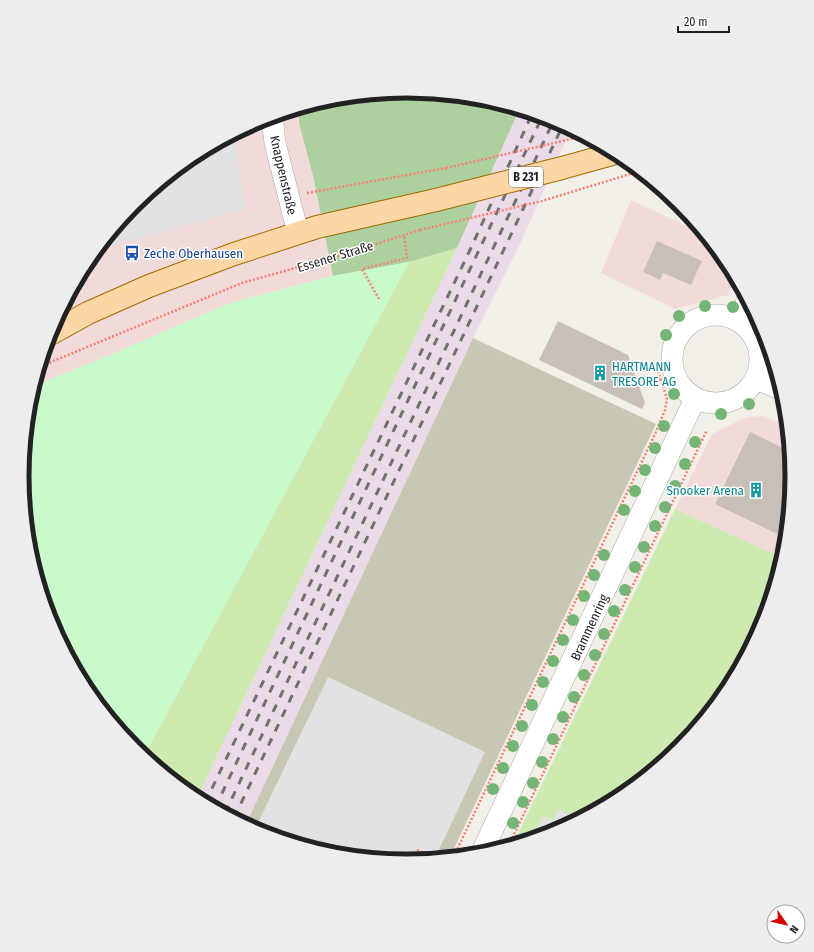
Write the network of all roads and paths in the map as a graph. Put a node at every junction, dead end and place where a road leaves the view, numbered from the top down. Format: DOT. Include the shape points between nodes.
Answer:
graph roads {
  1 [pos="273,123"];
  2 [pos="576,138"];
  3 [pos="607,156"];
  4 [pos="634,174"];
  5 [pos="289,197"];
  6 [pos="298,233"];
  7 [pos="404,235"];
  8 [pos="379,299"];
  9 [pos="745,307"];
  10 [pos="741,321"];
  11 [pos="59,329"];
  12 [pos="655,361"];
  13 [pos="46,365"];
  14 [pos="660,379"];
  15 [pos="756,379"];
  16 [pos="639,385"];
  17 [pos="774,386"];
  18 [pos="695,399"];
  19 [pos="707,430"];
  20 [pos="512,839"];
  21 [pos="485,846"];
  22 [pos="417,850"];
  23 [pos="456,851"];
  24 [pos="424,853"];
  1 -- 5 [label="street, Knappenstraße"];
  2 -- 5 [label="path, bridge" via="446,168"];
  3 -- 6 [label="main road, B 231, bridge"];
  4 -- 7 [label="path, Essener Straße, bridge" via="542,201"];
  5 -- 6 [label="street, Knappenstraße"];
  6 -- 11 [label="main road, B 231" via="149,286"];
  7 -- 8 [label="path" via="406,258 362,270"];
  7 -- 13 [label="path, Essener Straße" via="242,283"];
  9 -- 10 [label="street"];
  10 -- 15 [label="street" via="751,330 758,343 760,360"];
  10 -- 18 [label="street" via="722,314 704,316 689,324 675,340 673,366 676,376 685,392"];
  12 -- 14 [label="path"];
  14 -- 16 [label="path"];
  14 -- 23 [label="path" via="667,399 656,434"];
  15 -- 17 [label="street"];
  15 -- 18 [label="street" via="742,395 727,401 712,404"];
  18 -- 21 [label="street, Brammenring"];
  19 -- 20 [label="path"];
  22 -- 24 [label="path"];
}
